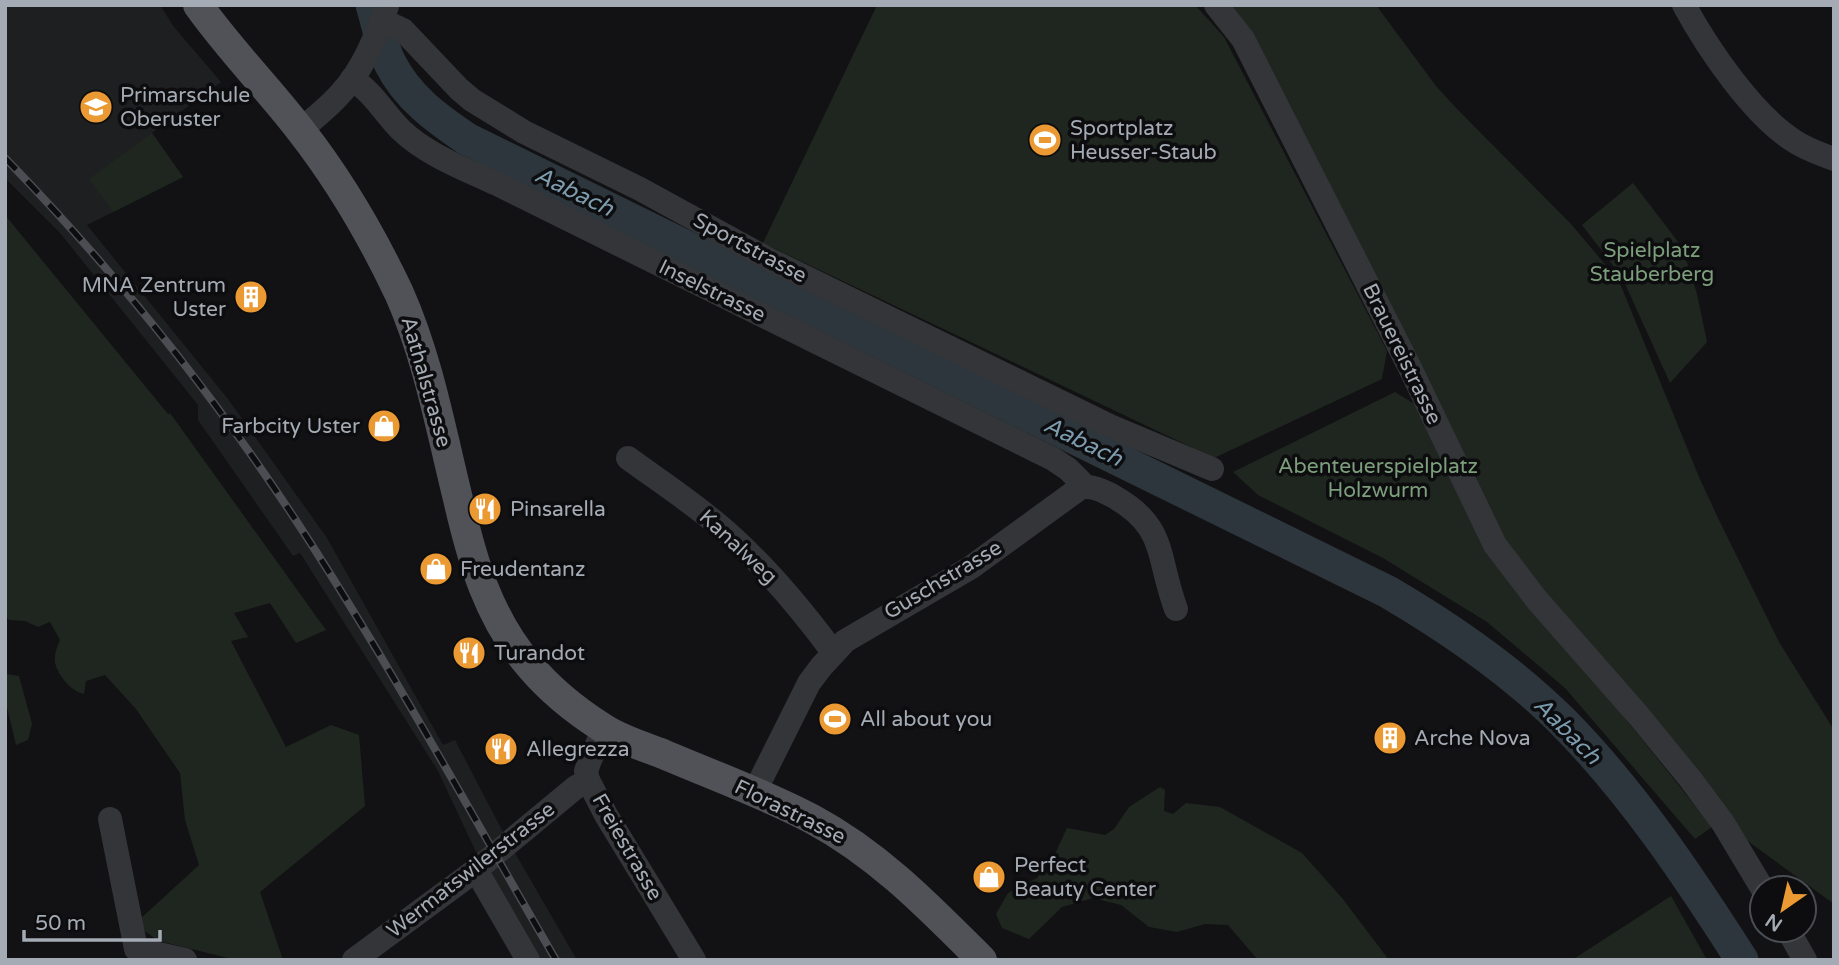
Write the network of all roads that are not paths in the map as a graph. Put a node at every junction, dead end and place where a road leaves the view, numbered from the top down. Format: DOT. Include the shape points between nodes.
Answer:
graph roads {
  1 [pos="198,5"];
  2 [pos="1216,5"];
  3 [pos="1684,5"];
  4 [pos="387,14"];
  5 [pos="352,79"];
  6 [pos="301,130"];
  7 [pos="1834,159"];
  8 [pos="628,458"];
  9 [pos="1212,469"];
  10 [pos="1085,486"];
  11 [pos="1176,609"];
  12 [pos="833,652"];
  13 [pos="604,729"];
  14 [pos="588,780"];
  15 [pos="754,793"];
  16 [pos="110,819"];
  17 [pos="476,870"];
  18 [pos="1754,874"];
  19 [pos="1796,944"];
  20 [pos="185,960"];
  21 [pos="354,960"];
  22 [pos="528,960"];
  23 [pos="694,960"];
  24 [pos="982,960"];
  25 [pos="1805,960"];
  1 -- 6 [label="main road, Aathalstrasse"];
  2 -- 18 [label="street, Brauereistrasse" via="1243,39 1495,545 1691,780"];
  3 -- 7 [label="street" via="1729,74 1773,124 1793,141"];
  4 -- 5 [label="street"];
  4 -- 9 [label="street, Sportstrasse" via="458,89 524,132 768,259 1110,426"];
  5 -- 6 [label="street"];
  5 -- 10 [label="street, Inselstrasse" via="403,132 449,163 1053,459"];
  6 -- 13 [label="main road, Aathalstrasse" via="347,196 399,293 419,343 473,561 489,605 535,672"];
  8 -- 12 [label="street, Kanalweg" via="730,535"];
  10 -- 11 [label="street" via="1125,503 1147,523 1160,546 1165,580"];
  10 -- 12 [label="street, Guschstrasse" via="970,568 860,630"];
  12 -- 15 [label="street, Guschstrasse" via="797,705"];
  13 -- 14 [label="street, Freiestrasse" via="586,771"];
  13 -- 15 [label="main road, Florastrasse"];
  14 -- 17 [label="street, Wermatswilerstrasse"];
  14 -- 23 [label="street, Freiestrasse"];
  15 -- 24 [label="main road, Florastrasse" via="865,850"];
  16 -- 20 [label="street" via="136,948"];
  17 -- 21 [label="street, Wermatswilerstrasse"];
  17 -- 22 [label="street"];
  19 -- 25 [label="street"];
}
